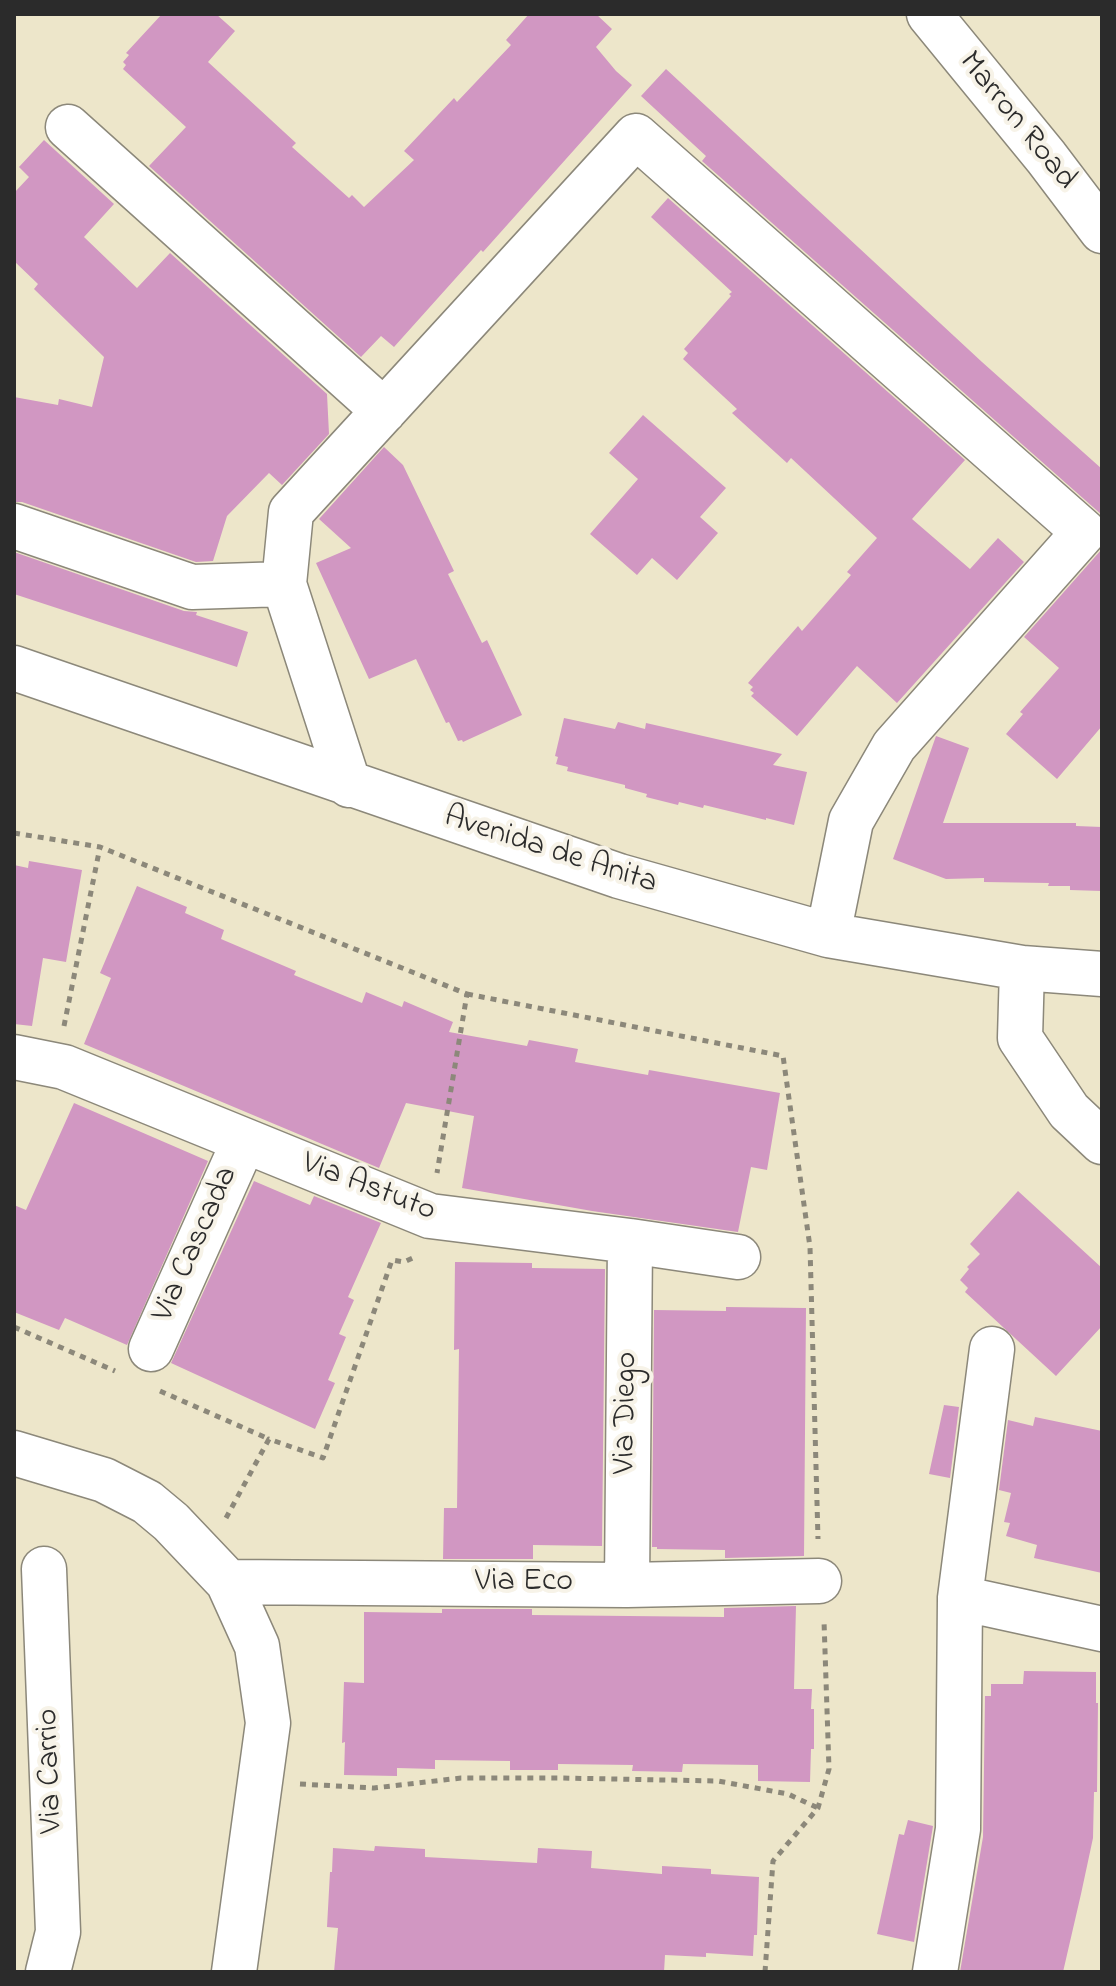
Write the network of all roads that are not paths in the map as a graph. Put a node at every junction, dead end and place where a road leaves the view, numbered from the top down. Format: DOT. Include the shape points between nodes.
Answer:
graph roads {
  1 [pos="929,14"];
  2 [pos="68,127"];
  3 [pos="1102,231"];
  4 [pos="384,411"];
  5 [pos="14,526"];
  6 [pos="284,584"];
  7 [pos="14,668"];
  8 [pos="349,785"];
  9 [pos="828,935"];
  10 [pos="1022,968"];
  11 [pos="1102,974"];
  12 [pos="14,1057"];
  13 [pos="244,1141"];
  14 [pos="1102,1142"];
  15 [pos="630,1241"];
  16 [pos="738,1257"];
  17 [pos="151,1349"];
  18 [pos="992,1349"];
  19 [pos="14,1453"];
  20 [pos="44,1569"];
  21 [pos="819,1581"];
  22 [pos="228,1582"];
  23 [pos="627,1585"];
  24 [pos="960,1598"];
  25 [pos="1102,1629"];
  26 [pos="48,1972"];
  27 [pos="234,1972"];
  28 [pos="935,1972"];
  1 -- 3 [label="street, Marron Road"];
  2 -- 4 [label="street"];
  4 -- 6 [label="street" via="291,512"];
  4 -- 9 [label="street" via="636,136 1084,532 894,746 851,821"];
  5 -- 6 [label="street" via="192,587"];
  6 -- 8 [label="street"];
  7 -- 8 [label="street, Avenida de Anita"];
  8 -- 9 [label="street, Avenida de Anita" via="619,876"];
  9 -- 10 [label="street, Avenida de Anita"];
  10 -- 11 [label="street, Avenida de Anita"];
  10 -- 14 [label="street" via="1020,1038 1069,1111"];
  12 -- 13 [label="street, Via Astuto" via="64,1067"];
  13 -- 15 [label="street, Via Astuto" via="430,1216"];
  13 -- 17 [label="street, Via Cascada"];
  15 -- 16 [label="street, Via Astuto"];
  15 -- 23 [label="street, Via Diego"];
  18 -- 24 [label="street"];
  19 -- 22 [label="street" via="104,1480 147,1502"];
  20 -- 26 [label="street, Via Carrio" via="58,1932"];
  21 -- 23 [label="street, Via Eco"];
  22 -- 23 [label="street, Via Eco"];
  22 -- 27 [label="street" via="257,1646 268,1723"];
  24 -- 25 [label="street"];
  24 -- 28 [label="street" via="958,1829"];
}
